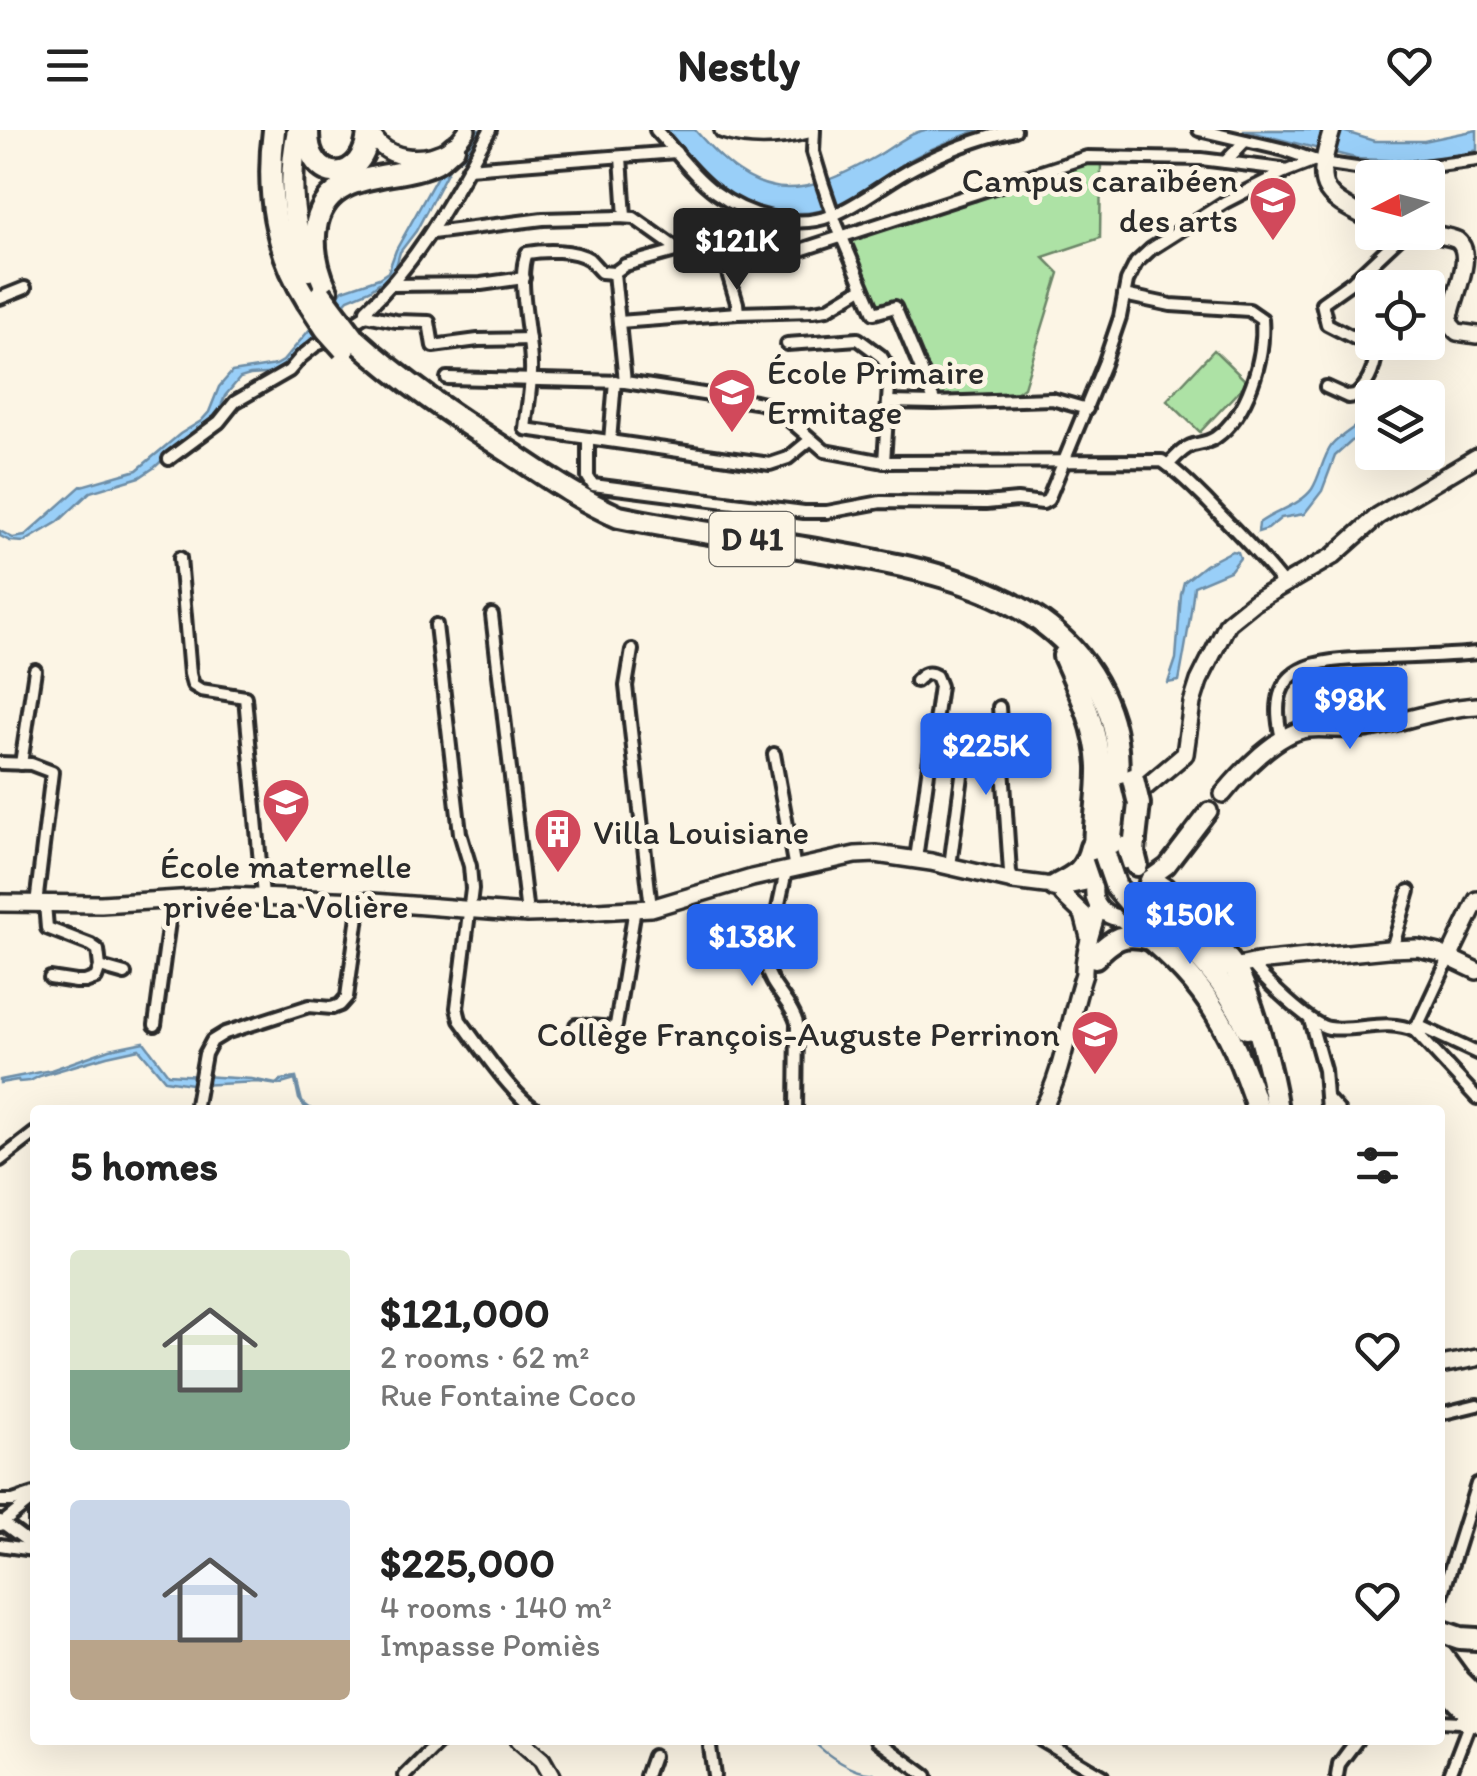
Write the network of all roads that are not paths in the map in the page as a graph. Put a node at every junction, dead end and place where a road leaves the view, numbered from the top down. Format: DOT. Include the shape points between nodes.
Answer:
graph roads {
  1 [pos="274,130"];
  2 [pos="288,130"];
  3 [pos="298,130"];
  4 [pos="308,130"];
  5 [pos="369,130"];
  6 [pos="656,130"];
  7 [pos="723,130"];
  8 [pos="1015,130"];
  9 [pos="1199,130"];
  10 [pos="1332,130"];
  11 [pos="794,132"];
  12 [pos="488,134"];
  13 [pos="462,136"];
  14 [pos="1245,141"];
  15 [pos="1286,150"];
  16 [pos="676,152"];
  17 [pos="813,152"];
  18 [pos="620,157"];
  19 [pos="1320,160"];
  20 [pos="1477,160"];
  21 [pos="1225,162"];
  22 [pos="468,168"];
  23 [pos="1286,171"];
  24 [pos="832,212"];
  25 [pos="1355,212"];
  26 [pos="625,217"];
  27 [pos="432,233"];
  28 [pos="842,237"];
  29 [pos="1445,237"];
  30 [pos="679,250"];
  31 [pos="721,250"];
  32 [pos="1386,250"];
  33 [pos="614,274"];
  34 [pos="524,278"];
  35 [pos="393,284"];
  36 [pos="25,288"];
  37 [pos="862,288"];
  38 [pos="1124,295"];
  39 [pos="317,296"];
  40 [pos="0,298"];
  41 [pos="738,314"];
  42 [pos="619,322"];
  43 [pos="350,335"];
  44 [pos="1477,335"];
  45 [pos="529,338"];
  46 [pos="787,344"];
  47 [pos="447,378"];
  48 [pos="531,378"];
  49 [pos="620,382"];
  50 [pos="1326,387"];
  51 [pos="889,402"];
  52 [pos="935,403"];
  53 [pos="1087,409"];
  54 [pos="588,438"];
  55 [pos="810,440"];
  56 [pos="610,441"];
  57 [pos="1477,457"];
  58 [pos="168,459"];
  59 [pos="884,462"];
  60 [pos="1063,462"];
  61 [pos="1168,464"];
  62 [pos="180,558"];
  63 [pos="1283,584"];
  64 [pos="492,615"];
  65 [pos="436,625"];
  66 [pos="1063,648"];
  67 [pos="632,650"];
  68 [pos="1477,653"];
  69 [pos="36,670"];
  70 [pos="916,680"];
  71 [pos="1477,706"];
  72 [pos="999,707"];
  73 [pos="969,723"];
  74 [pos="1282,738"];
  75 [pos="774,754"];
  76 [pos="0,763"];
  77 [pos="22,764"];
  78 [pos="1135,791"];
  79 [pos="1223,794"];
  80 [pos="1209,812"];
  81 [pos="952,857"];
  82 [pos="916,859"];
  83 [pos="790,870"];
  84 [pos="1013,882"];
  85 [pos="1127,887"];
  86 [pos="1054,889"];
  87 [pos="1409,892"];
  88 [pos="262,896"];
  89 [pos="172,899"];
  90 [pos="1477,900"];
  91 [pos="360,901"];
  92 [pos="0,903"];
  93 [pos="40,904"];
  94 [pos="1097,904"];
  95 [pos="643,908"];
  96 [pos="470,909"];
  97 [pos="527,914"];
  98 [pos="1392,948"];
  99 [pos="1449,958"];
  100 [pos="1089,959"];
  101 [pos="1239,961"];
  102 [pos="100,967"];
  103 [pos="1477,971"];
  104 [pos="126,974"];
  105 [pos="50,978"];
  106 [pos="1310,1019"];
  107 [pos="155,1025"];
  108 [pos="576,1025"];
  109 [pos="1416,1028"];
  110 [pos="1477,1053"];
  111 [pos="1477,1098"];
  112 [pos="1327,1104"];
  113 [pos="196,1105"];
  114 [pos="528,1105"];
  115 [pos="796,1105"];
  116 [pos="1044,1105"];
  117 [pos="1259,1105"];
  118 [pos="1272,1105"];
  119 [pos="1273,1105"];
  120 [pos="30,1138"];
  121 [pos="0,1160"];
  122 [pos="1477,1358"];
  123 [pos="1445,1364"];
  124 [pos="1477,1405"];
  125 [pos="1445,1413"];
  126 [pos="1477,1484"];
  127 [pos="30,1496"];
  128 [pos="30,1499"];
  129 [pos="0,1501"];
  130 [pos="1,1523"];
  131 [pos="0,1545"];
  132 [pos="30,1545"];
  133 [pos="30,1548"];
  134 [pos="1445,1586"];
  135 [pos="1445,1633"];
  136 [pos="1477,1638"];
  137 [pos="1445,1660"];
  138 [pos="1445,1677"];
  139 [pos="1445,1687"];
  140 [pos="1477,1698"];
  141 [pos="1477,1710"];
  142 [pos="1445,1721"];
  143 [pos="1477,1721"];
  144 [pos="436,1745"];
  145 [pos="524,1745"];
  146 [pos="539,1745"];
  147 [pos="884,1745"];
  148 [pos="894,1745"];
  149 [pos="1049,1745"];
  150 [pos="1353,1745"];
  151 [pos="710,1748"];
  152 [pos="890,1750"];
  153 [pos="653,1756"];
  154 [pos="1450,1774"];
  155 [pos="405,1776"];
  156 [pos="551,1776"];
  157 [pos="562,1776"];
  158 [pos="646,1776"];
  159 [pos="714,1776"];
  160 [pos="926,1776"];
  161 [pos="1102,1776"];
  162 [pos="1337,1776"];
  1 -- 39 [label="highway" via="273,214 284,253"];
  2 -- 39 [label="highway, D 41" via="284,215 298,266"];
  3 -- 39 [label="highway, D 41" via="295,220"];
  4 -- 5 [label="highway" via="317,164 340,172 364,154"];
  5 -- 13 [label="street" via="383,149 402,157 425,156"];
  6 -- 16 [label="street"];
  7 -- 11 [label="street" via="748,136"];
  8 -- 24 [label="street" via="917,166"];
  9 -- 14 [label="street"];
  10 -- 19 [label="street"];
  11 -- 17 [label="street"];
  11 -- 17 [label="street"];
  12 -- 22 [label="street"];
  13 -- 39 [label="highway" via="429,165 350,184 325,203 314,248"];
  14 -- 15 [label="street"];
  14 -- 21 [label="street"];
  15 -- 19 [label="street"];
  15 -- 23 [label="street"];
  16 -- 18 [label="street"];
  16 -- 24 [label="street" via="713,190 746,210 799,221"];
  17 -- 24 [label="street"];
  18 -- 22 [label="street"];
  18 -- 26 [label="street"];
  19 -- 20 [label="street" via="1384,172"];
  19 -- 23 [label="street"];
  19 -- 25 [label="street" via="1322,184"];
  21 -- 23 [label="street"];
  21 -- 28 [label="street" via="1087,157"];
  22 -- 27 [label="street"];
  23 -- 38 [label="street" via="1151,249 1130,272"];
  24 -- 28 [label="street"];
  26 -- 27 [label="street"];
  26 -- 30 [label="street"];
  27 -- 35 [label="street"];
  28 -- 31 [label="street" via="785,254"];
  28 -- 37 [label="street"];
  29 -- 44 [label="street" via="1458,240 1471,260 1450,317 1457,332"];
  30 -- 31 [label="street"];
  30 -- 33 [label="street"];
  31 -- 41 [label="street"];
  32 -- 50 [label="street" via="1322,303 1326,324 1376,354 1355,396"];
  33 -- 34 [label="street" via="601,272 587,257 534,252 524,259"];
  33 -- 42 [label="street"];
  34 -- 35 [label="street"];
  34 -- 45 [label="street"];
  35 -- 43 [label="street"];
  36 -- 40 [label="street"];
  37 -- 41 [label="street" via="827,309"];
  37 -- 52 [label="street" via="874,313 894,307"];
  38 -- 53 [label="street"];
  38 -- 61 [label="street" via="1248,310 1262,319 1244,406 1211,441 1186,448"];
  39 -- 43 [label="highway, D 41, bridge"];
  41 -- 42 [label="street"];
  42 -- 49 [label="street"];
  43 -- 45 [label="street" via="396,321 428,322 434,346"];
  43 -- 58 [label="street" via="316,345 290,372 234,402 219,422"];
  43 -- 66 [label="highway, D 41" via="386,375 578,498 619,517 962,580 1031,614"];
  45 -- 48 [label="street"];
  46 -- 51 [label="street" via="858,339 890,371"];
  47 -- 48 [label="street"];
  48 -- 49 [label="street"];
  48 -- 54 [label="street" via="525,429"];
  49 -- 55 [label="street" via="772,406"];
  49 -- 56 [label="street"];
  51 -- 52 [label="street"];
  51 -- 59 [label="street"];
  52 -- 53 [label="street" via="1052,399"];
  53 -- 60 [label="street"];
  54 -- 56 [label="street"];
  54 -- 60 [label="street" via="593,486 816,512 881,502 1043,503"];
  55 -- 56 [label="street" via="770,464"];
  55 -- 59 [label="street" via="825,451"];
  57 -- 63 [label="street"];
  59 -- 60 [label="street"];
  60 -- 61 [label="street"];
  61 -- 63 [label="street"];
  62 -- 88 [label="street" via="194,685 244,697"];
  63 -- 78 [label="street" via="1228,624 1198,681 1185,754"];
  64 -- 97 [label="street"];
  65 -- 96 [label="street" via="460,832 470,866"];
  66 -- 78 [label="highway" via="1095,671 1107,690"];
  66 -- 85 [label="highway, D 41" via="1085,667 1112,720"];
  67 -- 95 [label="street" via="626,686"];
  68 -- 74 [label="street" via="1310,664 1282,692"];
  69 -- 77 [label="street"];
  70 -- 82 [label="street" via="932,674 940,686"];
  71 -- 74 [label="street" via="1365,729 1305,729"];
  72 -- 84 [label="street"];
  73 -- 81 [label="street"];
  74 -- 79 [label="street"];
  75 -- 83 [label="street"];
  76 -- 77 [label="street"];
  77 -- 93 [label="street" via="52,772"];
  78 -- 85 [label="highway, bridge" via="1139,804"];
  78 -- 85 [label="street" via="1124,819"];
  80 -- 85 [label="street" via="1165,868"];
  81 -- 82 [label="street"];
  81 -- 84 [label="street"];
  82 -- 83 [label="street" via="876,854"];
  83 -- 95 [label="street"];
  83 -- 115 [label="street" via="766,966 797,1024"];
  84 -- 86 [label="street"];
  85 -- 86 [label="street"];
  85 -- 86 [label="highway" via="1088,861"];
  85 -- 94 [label="street" via="1104,912"];
  85 -- 94 [label="street" via="1093,887"];
  85 -- 100 [label="street"];
  85 -- 100 [label="highway" via="1129,935"];
  85 -- 101 [label="highway" via="1158,885"];
  85 -- 117 [label="highway" via="1214,988 1245,1048"];
  85 -- 118 [label="highway" via="1198,956 1237,1007"];
  86 -- 94 [label="street"];
  86 -- 100 [label="street" via="1083,914"];
  87 -- 98 [label="street"];
  88 -- 89 [label="street"];
  88 -- 91 [label="street"];
  89 -- 93 [label="street"];
  89 -- 107 [label="street"];
  90 -- 99 [label="street"];
  91 -- 96 [label="street"];
  91 -- 113 [label="street" via="347,997 332,1008 310,1006 225,1032 205,1054"];
  92 -- 93 [label="street"];
  93 -- 102 [label="street" via="47,928 98,950"];
  94 -- 100 [label="street"];
  95 -- 97 [label="street"];
  95 -- 108 [label="street" via="616,1025"];
  96 -- 97 [label="street"];
  96 -- 114 [label="street" via="460,1020"];
  98 -- 99 [label="street"];
  98 -- 101 [label="street"];
  99 -- 103 [label="street"];
  99 -- 109 [label="street"];
  100 -- 116 [label="street"];
  101 -- 106 [label="street"];
  101 -- 119 [label="highway"];
  102 -- 104 [label="street"];
  102 -- 105 [label="street" via="86,982"];
  106 -- 109 [label="street" via="1326,1028"];
  106 -- 112 [label="street"];
  109 -- 110 [label="street"];
  109 -- 111 [label="street"];
  120 -- 121 [label="street"];
  122 -- 123 [label="street"];
  124 -- 125 [label="street"];
  126 -- 134 [label="street"];
  127 -- 129 [label="street"];
  128 -- 130 [label="street"];
  130 -- 132 [label="street"];
  131 -- 133 [label="street"];
  135 -- 136 [label="highway"];
  137 -- 140 [label="highway"];
  138 -- 141 [label="highway"];
  139 -- 143 [label="highway"];
  142 -- 154 [label="street" via="1468,1727"];
  144 -- 155 [label="street"];
  145 -- 156 [label="street"];
  146 -- 157 [label="street"];
  147 -- 152 [label="street"];
  148 -- 152 [label="street"];
  149 -- 161 [label="street"];
  150 -- 162 [label="street"];
  151 -- 159 [label="street"];
  152 -- 160 [label="street"];
  153 -- 158 [label="street"];
}
